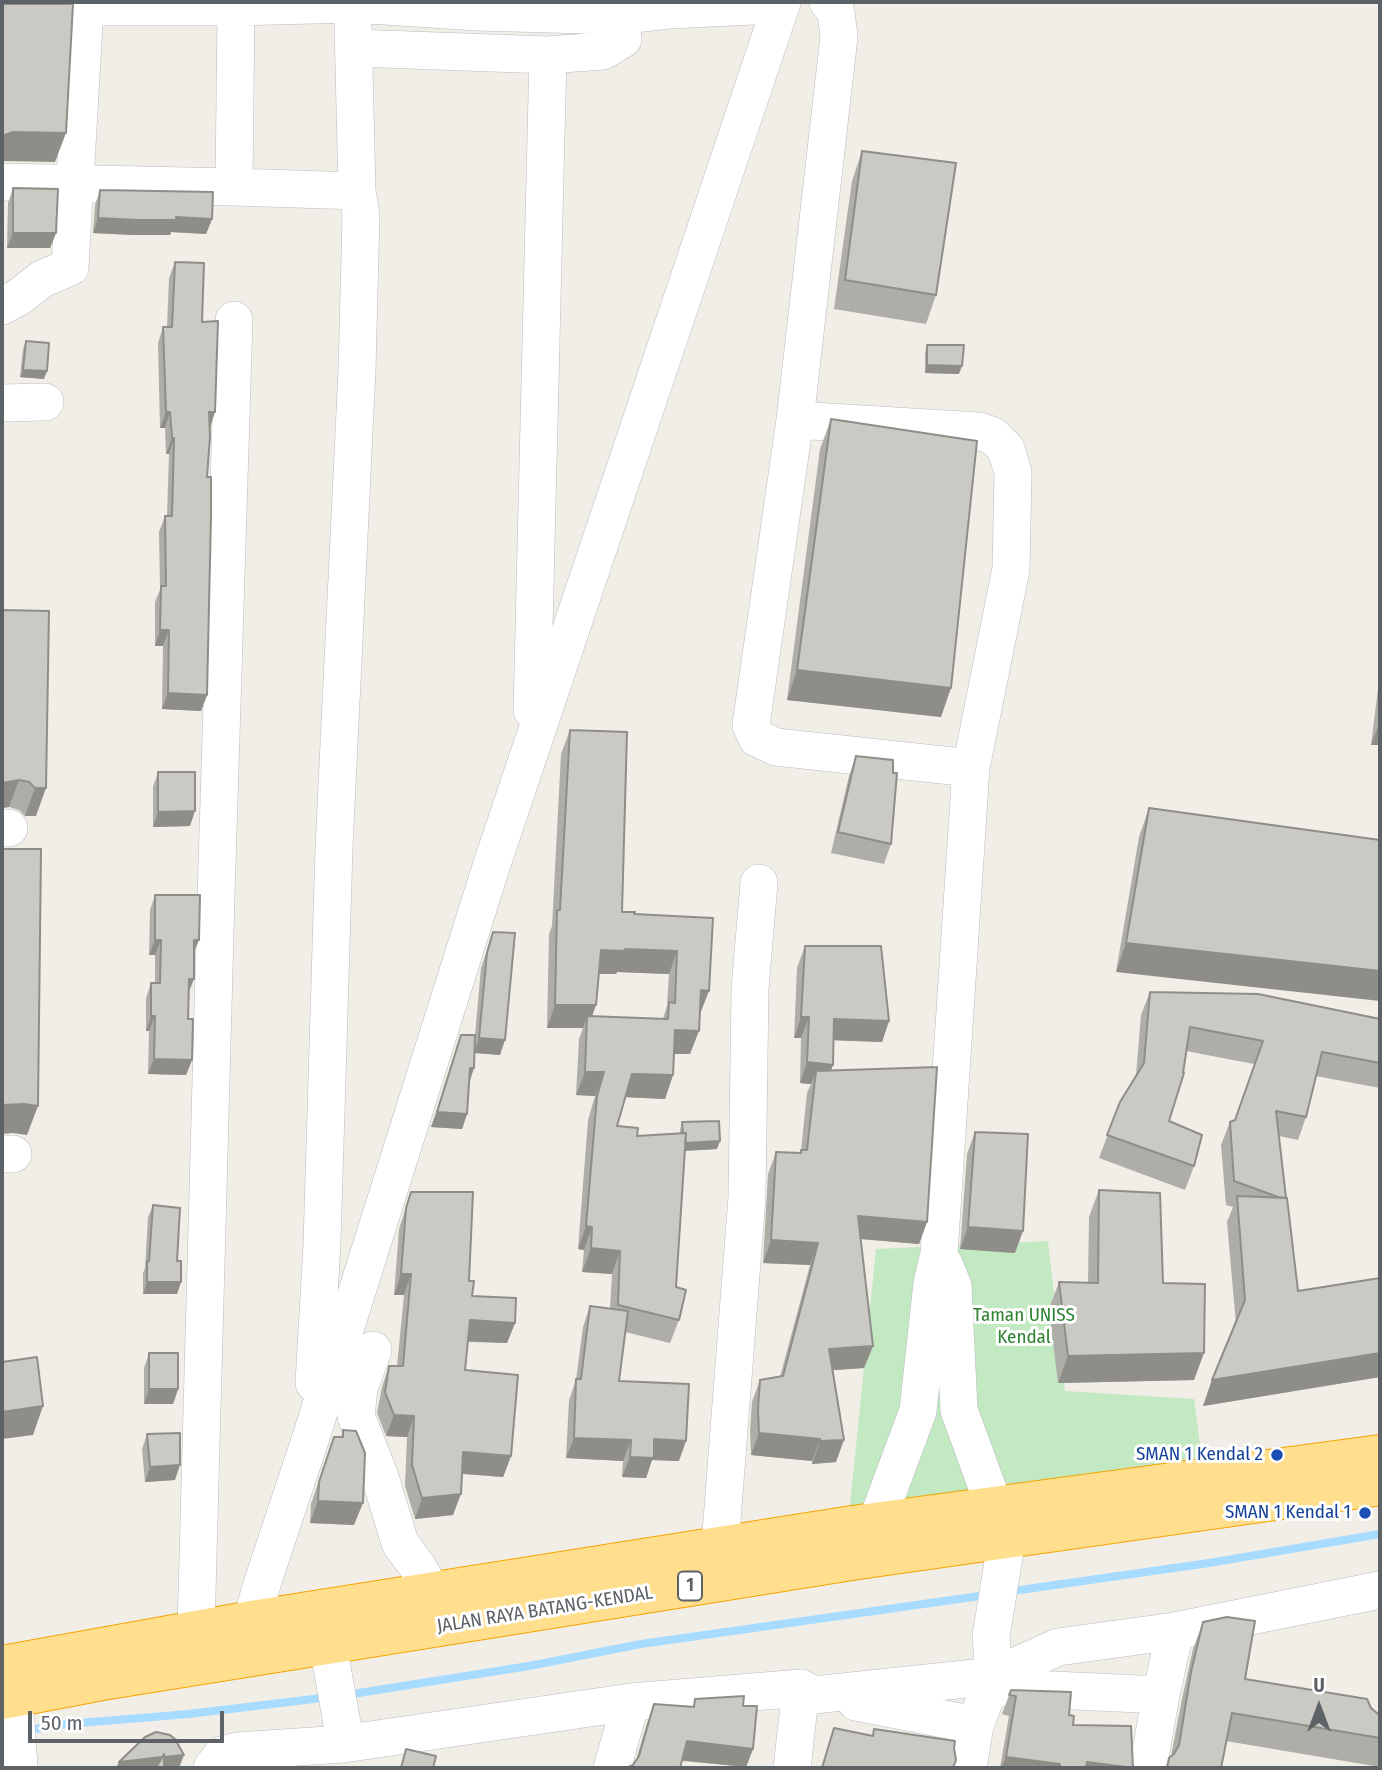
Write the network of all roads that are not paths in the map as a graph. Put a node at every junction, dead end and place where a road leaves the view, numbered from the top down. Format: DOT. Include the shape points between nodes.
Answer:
graph roads {
  1 [pos="828,2"];
  2 [pos="353,3"];
  3 [pos="763,3"];
  4 [pos="86,5"];
  5 [pos="236,7"];
  6 [pos="478,7"];
  7 [pos="619,9"];
  8 [pos="354,48"];
  9 [pos="548,55"];
  10 [pos="2,182"];
  11 [pos="75,184"];
  12 [pos="234,187"];
  13 [pos="358,191"];
  14 [pos="2,306"];
  15 [pos="234,320"];
  16 [pos="45,402"];
  17 [pos="2,403"];
  18 [pos="794,420"];
  19 [pos="531,746"];
  20 [pos="971,768"];
  21 [pos="759,883"];
  22 [pos="939,1254"];
  23 [pos="373,1349"];
  24 [pos="960,1410"];
  25 [pos="918,1411"];
  26 [pos="311,1437"];
  27 [pos="1380,1454"];
  28 [pos="1380,1486"];
  29 [pos="877,1521"];
  30 [pos="1000,1522"];
  31 [pos="717,1564"];
  32 [pos="1380,1590"];
  33 [pos="432,1592"];
  34 [pos="252,1620"];
  35 [pos="196,1630"];
  36 [pos="1175,1631"];
  37 [pos="331,1663"];
  38 [pos="992,1681"];
  39 [pos="808,1691"];
  40 [pos="1161,1695"];
  41 [pos="8,1696"];
  42 [pos="631,1702"];
  43 [pos="975,1725"];
  44 [pos="343,1736"];
  45 [pos="19,1768"];
  46 [pos="212,1768"];
  47 [pos="612,1768"];
  48 [pos="792,1768"];
  49 [pos="968,1768"];
  50 [pos="1148,1768"];
  1 -- 18 [label="street" via="836,12 839,37"];
  2 -- 5 [label="street"];
  2 -- 6 [label="street"];
  2 -- 8 [label="street"];
  3 -- 7 [label="street"];
  3 -- 19 [label="street"];
  4 -- 5 [label="street"];
  4 -- 11 [label="street"];
  5 -- 12 [label="street"];
  6 -- 7 [label="street"];
  7 -- 9 [label="street" via="623,39 603,51"];
  8 -- 9 [label="street"];
  8 -- 13 [label="street"];
  9 -- 19 [label="street"];
  10 -- 11 [label="street"];
  11 -- 12 [label="street"];
  11 -- 14 [label="street" via="70,267 42,279"];
  12 -- 13 [label="street"];
  13 -- 26 [label="street" via="357,370"];
  15 -- 35 [label="street"];
  16 -- 17 [label="street"];
  18 -- 20 [label="street" via="751,725 757,738 776,747"];
  18 -- 20 [label="street" via="979,431 993,436 1006,449 1013,472 1011,569"];
  19 -- 26 [label="street"];
  20 -- 22 [label="street"];
  21 -- 31 [label="street" via="750,988 747,1197"];
  22 -- 24 [label="street" via="953,1286"];
  22 -- 25 [label="street"];
  23 -- 33 [label="street" via="359,1388 356,1416 400,1543"];
  24 -- 25 [label="street"];
  24 -- 30 [label="street"];
  25 -- 29 [label="street"];
  26 -- 34 [label="street"];
  27 -- 30 [label="highway, JALAN RAYA BATANG-KENDAL / 1"];
  28 -- 30 [label="highway, JALAN RAYA BATANG-KENDAL / 1"];
  29 -- 30 [label="highway, JALAN RAYA BATANG-KENDAL / 1"];
  29 -- 31 [label="highway, JALAN RAYA BATANG-KENDAL / 1"];
  30 -- 31 [label="highway, JALAN RAYA BATANG-KENDAL / 1"];
  30 -- 38 [label="street"];
  31 -- 33 [label="highway, JALAN RAYA BATANG-KENDAL / 1"];
  31 -- 37 [label="highway, JALAN RAYA BATANG-KENDAL / 1"];
  32 -- 36 [label="street"];
  33 -- 34 [label="highway, JALAN RAYA BATANG-KENDAL / 1"];
  34 -- 35 [label="highway, JALAN RAYA BATANG-KENDAL / 1"];
  35 -- 41 [label="highway, JALAN RAYA BATANG-KENDAL / 1"];
  36 -- 38 [label="street" via="1058,1647"];
  36 -- 40 [label="street"];
  37 -- 41 [label="highway, JALAN RAYA BATANG-KENDAL / 1" via="102,1681"];
  37 -- 44 [label="street"];
  38 -- 39 [label="street"];
  38 -- 40 [label="street"];
  38 -- 43 [label="street"];
  39 -- 42 [label="street"];
  39 -- 43 [label="street"];
  39 -- 48 [label="street"];
  40 -- 50 [label="street"];
  41 -- 45 [label="street"];
  42 -- 44 [label="street"];
  42 -- 47 [label="street"];
  43 -- 49 [label="street"];
  44 -- 46 [label="street" via="238,1751 222,1755"];
}
